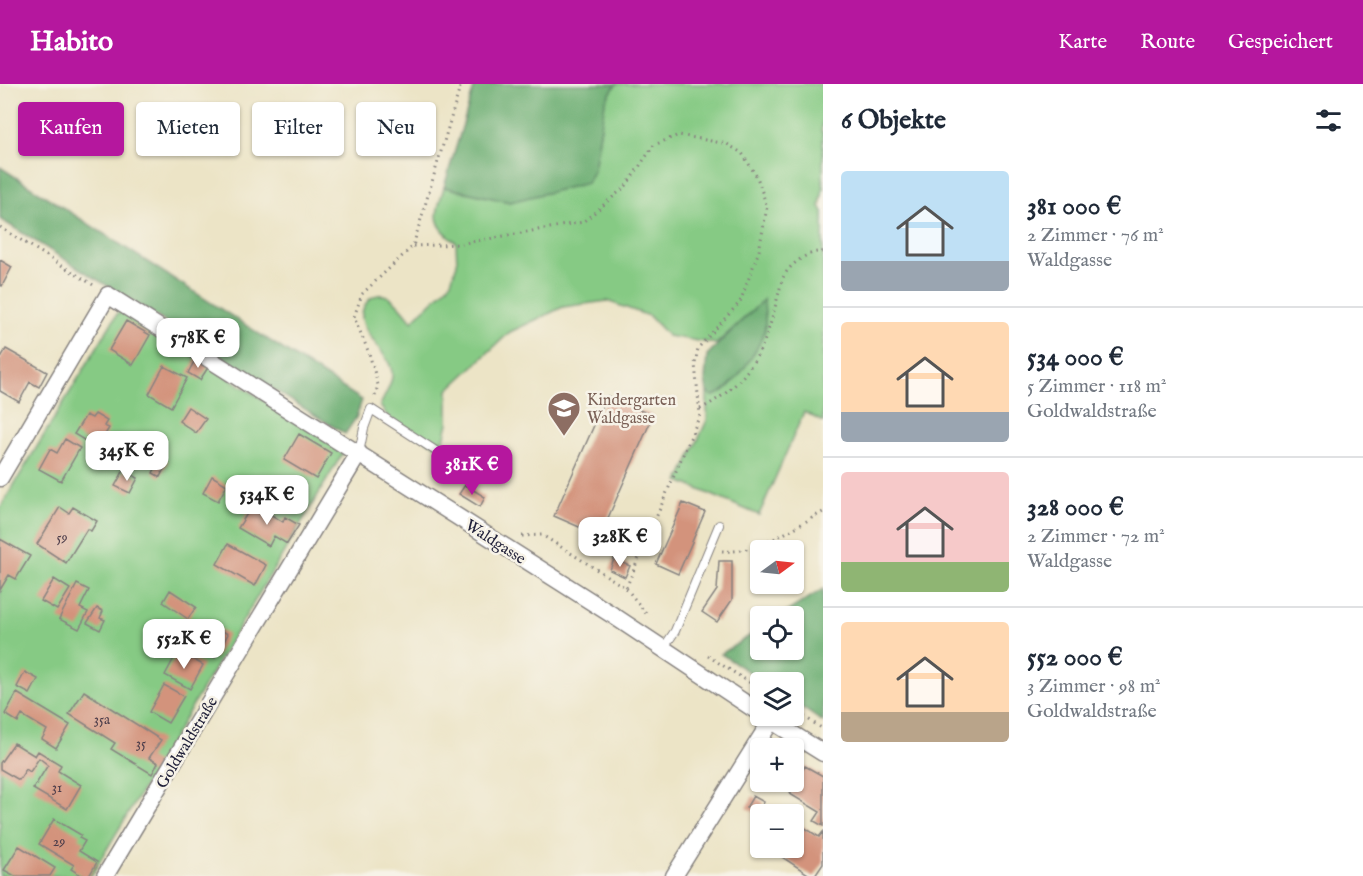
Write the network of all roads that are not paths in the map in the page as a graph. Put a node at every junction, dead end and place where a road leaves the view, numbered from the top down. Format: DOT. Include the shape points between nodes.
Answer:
graph roads {
  1 [pos="359,453"];
  2 [pos="439,453"];
  3 [pos="0,478"];
  4 [pos="719,525"];
  5 [pos="668,642"];
  6 [pos="750,705"];
  7 [pos="759,726"];
  8 [pos="781,726"];
  9 [pos="823,753"];
  10 [pos="105,876"];
  11 [pos="674,876"];
  1 -- 2 [label="lane" via="371,409"];
  1 -- 3 [label="street, Waldgasse" via="108,294"];
  1 -- 5 [label="street, Waldgasse"];
  1 -- 10 [label="street, Goldwaldstraße"];
  4 -- 5 [label="lane"];
  5 -- 6 [label="street, Waldgasse"];
  7 -- 11 [label="street"];
  8 -- 9 [label="street, Waldgasse"];
}
